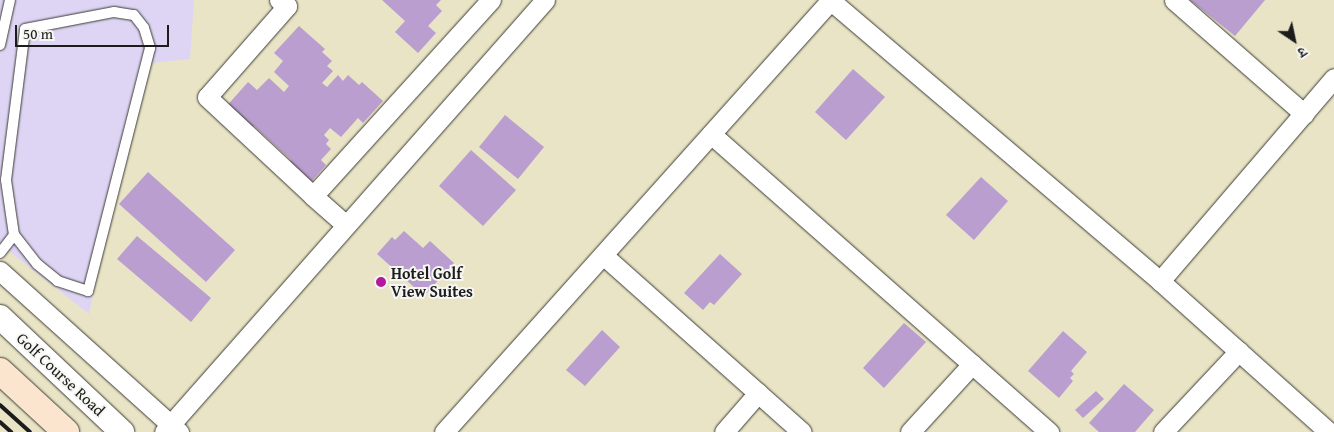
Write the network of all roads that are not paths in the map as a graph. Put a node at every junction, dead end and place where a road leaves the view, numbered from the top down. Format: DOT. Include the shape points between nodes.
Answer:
graph roads {
  1 [pos="10,0"];
  2 [pos="279,0"];
  3 [pos="491,0"];
  4 [pos="830,0"];
  5 [pos="1174,0"];
  6 [pos="536,3"];
  7 [pos="0,45"];
  8 [pos="1334,78"];
  9 [pos="1304,114"];
  10 [pos="711,134"];
  11 [pos="312,196"];
  12 [pos="346,225"];
  13 [pos="14,235"];
  14 [pos="0,253"];
  15 [pos="603,254"];
  16 [pos="0,272"];
  17 [pos="1160,281"];
  18 [pos="0,317"];
  19 [pos="1240,351"];
  20 [pos="972,364"];
  21 [pos="0,371"];
  22 [pos="758,393"];
  23 [pos="171,429"];
  24 [pos="66,432"];
  25 [pos="122,432"];
  26 [pos="444,432"];
  27 [pos="724,432"];
  28 [pos="802,432"];
  29 [pos="910,432"];
  30 [pos="1049,432"];
  31 [pos="1163,432"];
  32 [pos="1329,432"];
  1 -- 7 [label="lane"];
  2 -- 11 [label="street" via="286,6 207,97"];
  3 -- 11 [label="street"];
  4 -- 10 [label="street"];
  4 -- 17 [label="street"];
  5 -- 9 [label="street"];
  6 -- 12 [label="street"];
  8 -- 9 [label="street"];
  9 -- 17 [label="street"];
  10 -- 15 [label="street"];
  10 -- 20 [label="street"];
  11 -- 12 [label="street"];
  12 -- 23 [label="street"];
  13 -- 13 [label="lane" via="37,264 58,281 88,291 150,48 144,28 134,15 114,12 25,29 6,180"];
  13 -- 14 [label="lane"];
  15 -- 22 [label="street"];
  15 -- 26 [label="street"];
  16 -- 23 [label="street"];
  17 -- 19 [label="street"];
  18 -- 25 [label="street, Golf Course Road"];
  19 -- 31 [label="street"];
  19 -- 32 [label="street"];
  20 -- 29 [label="street"];
  20 -- 30 [label="street"];
  21 -- 24 [label="main road"];
  22 -- 27 [label="street"];
  22 -- 28 [label="street"];
}
